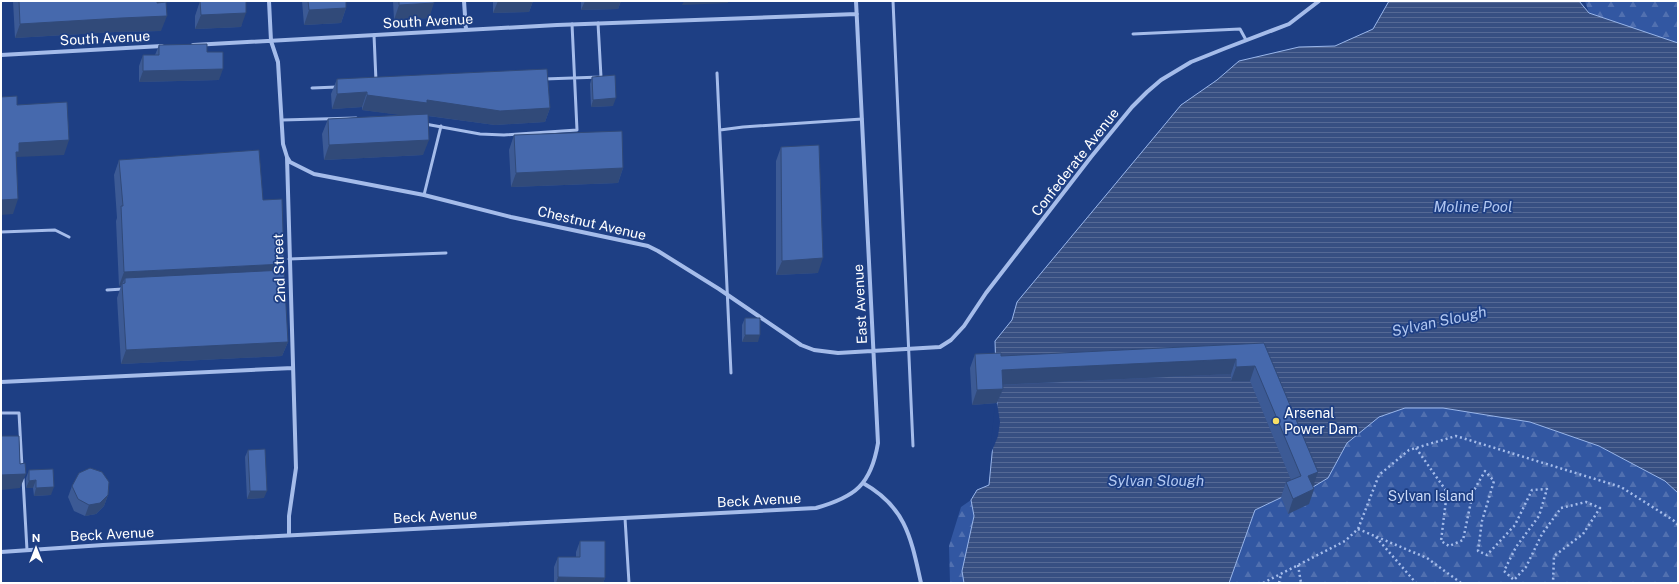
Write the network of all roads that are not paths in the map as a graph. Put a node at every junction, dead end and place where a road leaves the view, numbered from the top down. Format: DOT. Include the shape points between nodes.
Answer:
graph roads {
  1 [pos="269,1"];
  2 [pos="464,1"];
  3 [pos="856,1"];
  4 [pos="893,1"];
  5 [pos="1319,1"];
  6 [pos="857,14"];
  7 [pos="598,23"];
  8 [pos="572,24"];
  9 [pos="466,30"];
  10 [pos="1133,34"];
  11 [pos="374,35"];
  12 [pos="1246,40"];
  13 [pos="271,41"];
  14 [pos="191,45"];
  15 [pos="168,46"];
  16 [pos="1,55"];
  17 [pos="717,73"];
  18 [pos="574,78"];
  19 [pos="543,79"];
  20 [pos="376,86"];
  21 [pos="340,87"];
  22 [pos="312,88"];
  23 [pos="358,118"];
  24 [pos="862,119"];
  25 [pos="282,120"];
  26 [pos="418,124"];
  27 [pos="441,126"];
  28 [pos="720,130"];
  29 [pos="287,157"];
  30 [pos="424,194"];
  31 [pos="1,232"];
  32 [pos="69,237"];
  33 [pos="446,253"];
  34 [pos="290,259"];
  35 [pos="290,281"];
  36 [pos="282,282"];
  37 [pos="131,289"];
  38 [pos="107,290"];
  39 [pos="728,295"];
  40 [pos="908,350"];
  41 [pos="873,351"];
  42 [pos="293,368"];
  43 [pos="731,373"];
  44 [pos="1,382"];
  45 [pos="1,413"];
  46 [pos="913,446"];
  47 [pos="863,483"];
  48 [pos="624,518"];
  49 [pos="289,535"];
  50 [pos="27,550"];
  51 [pos="1,552"];
  52 [pos="629,583"];
  53 [pos="921,583"];
  1 -- 13 [label="street, 2nd Street"];
  2 -- 9 [label="street"];
  3 -- 6 [label="street, East Avenue"];
  4 -- 40 [label="lane"];
  5 -- 12 [label="street, Confederate Avenue" via="1289,24"];
  6 -- 7 [label="street, South Avenue"];
  6 -- 24 [label="street, East Avenue"];
  7 -- 8 [label="street, South Avenue"];
  7 -- 18 [label="lane" via="601,77"];
  8 -- 9 [label="street, South Avenue"];
  8 -- 18 [label="lane"];
  9 -- 11 [label="street, South Avenue"];
  10 -- 12 [label="lane" via="1240,29"];
  11 -- 13 [label="street, South Avenue"];
  11 -- 20 [label="lane"];
  12 -- 40 [label="street, Confederate Avenue" via="1191,62 1161,80 1147,92 1091,157 986,293 964,326 940,347"];
  13 -- 14 [label="street, South Avenue"];
  13 -- 25 [label="street, 2nd Street" via="278,62"];
  15 -- 16 [label="street, South Avenue"];
  17 -- 28 [label="lane"];
  18 -- 19 [label="lane"];
  18 -- 27 [label="lane" via="577,130 504,135 480,134"];
  21 -- 22 [label="lane"];
  23 -- 25 [label="lane"];
  24 -- 28 [label="lane"];
  24 -- 41 [label="street, East Avenue"];
  25 -- 29 [label="street, 2nd Street" via="283,144"];
  26 -- 27 [label="lane"];
  27 -- 30 [label="lane"];
  28 -- 39 [label="lane"];
  29 -- 30 [label="street, Chestnut Avenue" via="290,162 314,174"];
  29 -- 34 [label="street, 2nd Street"];
  30 -- 39 [label="street, Chestnut Avenue" via="648,246"];
  31 -- 32 [label="lane" via="55,230"];
  33 -- 34 [label="lane"];
  34 -- 35 [label="street, 2nd Street"];
  35 -- 36 [label="lane"];
  35 -- 42 [label="street, 2nd Street"];
  37 -- 38 [label="lane"];
  39 -- 41 [label="street, Chestnut Avenue" via="801,345 814,350 838,353"];
  39 -- 43 [label="lane"];
  40 -- 41 [label="street, Confederate Avenue"];
  40 -- 46 [label="lane"];
  41 -- 47 [label="street, East Avenue" via="878,443 873,465"];
  42 -- 44 [label="street"];
  42 -- 49 [label="street, 2nd Street" via="296,468"];
  45 -- 50 [label="lane" via="19,413"];
  47 -- 48 [label="street, Beck Avenue" via="846,498 816,508"];
  47 -- 53 [label="street" via="884,498 905,523"];
  48 -- 49 [label="street, Beck Avenue"];
  48 -- 52 [label="lane"];
  49 -- 50 [label="street, Beck Avenue"];
  50 -- 51 [label="street, Beck Avenue"];
}
